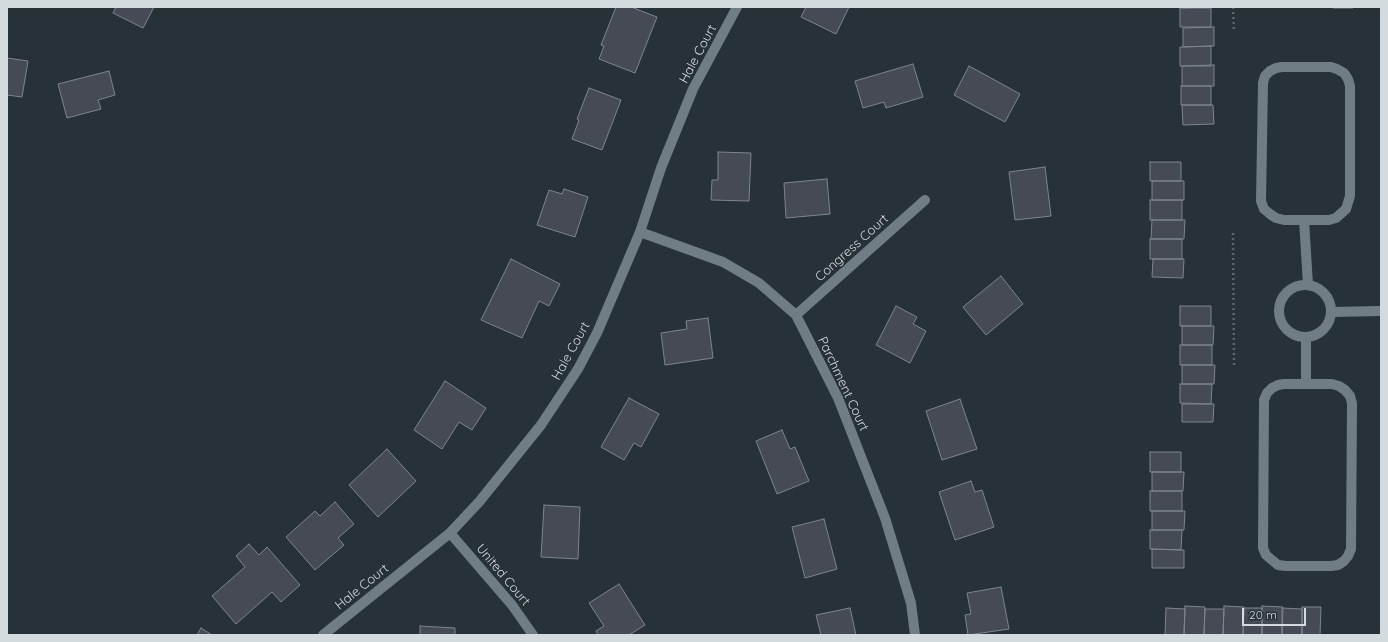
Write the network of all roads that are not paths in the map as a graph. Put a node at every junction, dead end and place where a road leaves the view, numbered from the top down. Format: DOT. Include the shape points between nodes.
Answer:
graph roads {
  1 [pos="737,7"];
  2 [pos="925,200"];
  3 [pos="1304,220"];
  4 [pos="640,232"];
  5 [pos="1308,285"];
  6 [pos="1381,311"];
  7 [pos="1331,312"];
  8 [pos="796,315"];
  9 [pos="1306,337"];
  10 [pos="1306,384"];
  11 [pos="450,533"];
  12 [pos="323,635"];
  13 [pos="533,635"];
  14 [pos="915,635"];
  1 -- 4 [label="street, Hale Court" via="693,89 661,168"];
  2 -- 8 [label="street, Congress Court"];
  3 -- 3 [label="street" via="1276,218 1264,209 1261,202 1263,82 1270,71 1276,68 1330,67 1344,73 1350,86 1349,203 1336,218"];
  3 -- 5 [label="street"];
  4 -- 8 [label="street, Parchment Court" via="723,262 759,283"];
  4 -- 11 [label="street, Hale Court" via="597,333 578,368 541,425 479,502"];
  5 -- 7 [label="street" via="1322,291 1330,304"];
  5 -- 9 [label="street" via="1291,289 1285,294 1279,310 1284,326 1297,336"];
  6 -- 7 [label="street"];
  7 -- 9 [label="street" via="1330,320 1320,332"];
  8 -- 14 [label="street, Parchment Court" via="838,398 885,518 911,603"];
  9 -- 10 [label="street"];
  10 -- 10 [label="street" via="1339,386 1350,396 1352,403 1351,549 1344,561 1331,566 1278,565 1266,555 1263,548 1264,400 1267,393 1278,385"];
  11 -- 12 [label="street, Hale Court"];
  11 -- 13 [label="street, United Court" via="512,604"];
}
